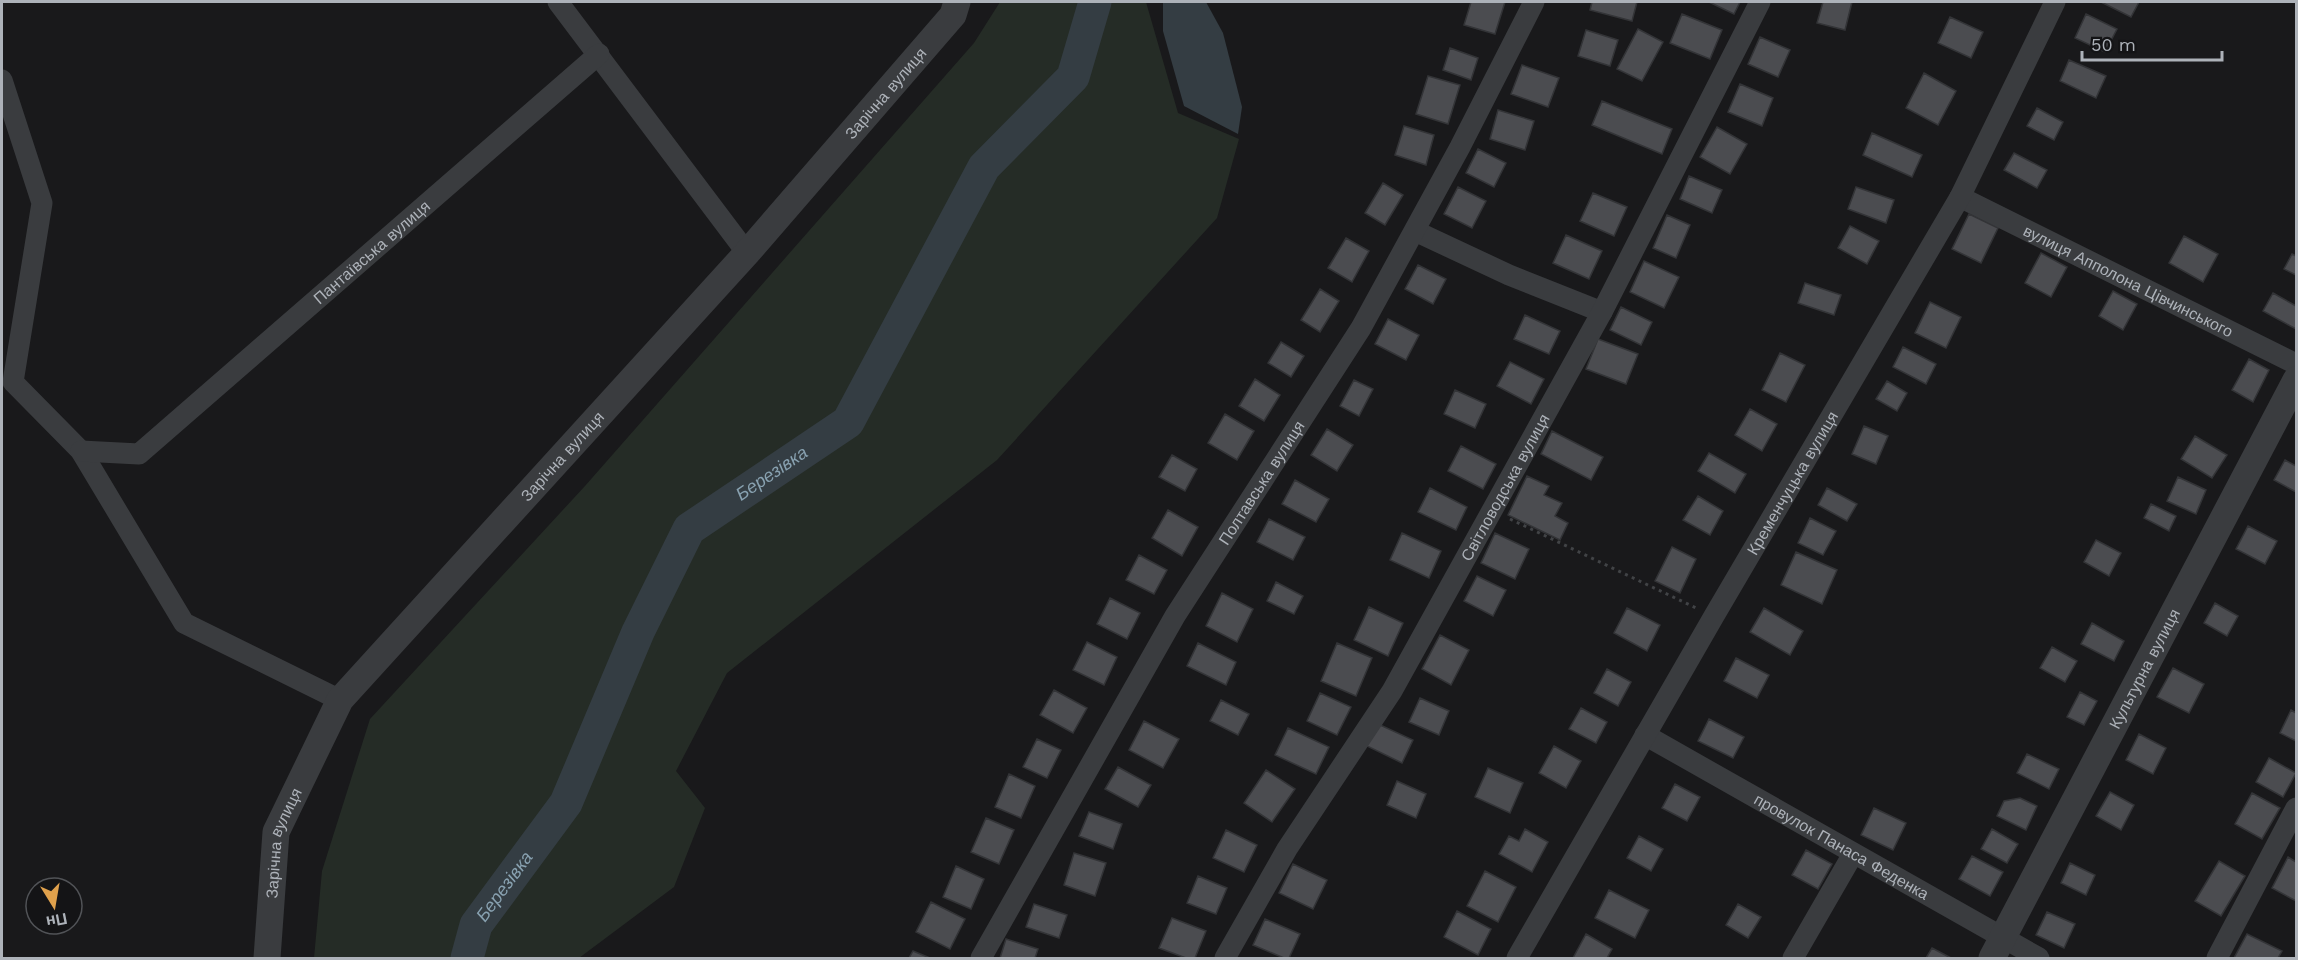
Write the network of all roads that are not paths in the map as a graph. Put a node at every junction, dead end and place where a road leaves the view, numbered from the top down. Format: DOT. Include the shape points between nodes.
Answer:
graph roads {
  1 [pos="558,2"];
  2 [pos="957,2"];
  3 [pos="1534,2"];
  4 [pos="1760,2"];
  5 [pos="2055,2"];
  6 [pos="599,54"];
  7 [pos="2,80"];
  8 [pos="1960,197"];
  9 [pos="1415,231"];
  10 [pos="747,253"];
  11 [pos="1602,312"];
  12 [pos="2296,364"];
  13 [pos="2296,380"];
  14 [pos="81,451"];
  15 [pos="340,700"];
  16 [pos="1645,735"];
  17 [pos="2296,808"];
  18 [pos="1853,854"];
  19 [pos="1997,949"];
  20 [pos="267,958"];
  21 [pos="981,958"];
  22 [pos="1225,958"];
  23 [pos="1518,958"];
  24 [pos="1793,958"];
  25 [pos="2039,958"];
  26 [pos="2217,958"];
  1 -- 6 [label="street"];
  2 -- 10 [label="street, Зарічна вулиця" via="953,15"];
  3 -- 9 [label="street, Полтавська вулиця"];
  4 -- 11 [label="street, Світловодська вулиця"];
  5 -- 8 [label="street, Кременчуцька вулиця"];
  6 -- 10 [label="street"];
  6 -- 14 [label="street, Пантаївська вулиця" via="139,454"];
  7 -- 14 [label="street" via="42,203 13,382"];
  8 -- 12 [label="street, вулиця Апполона Цівчинського"];
  8 -- 16 [label="street, Кременчуцька вулиця"];
  9 -- 11 [label="street" via="1509,275"];
  9 -- 21 [label="street, Полтавська вулиця" via="1361,328 1175,616"];
  10 -- 15 [label="street, Зарічна вулиця"];
  11 -- 22 [label="street, Світловодська вулиця" via="1392,692 1287,849"];
  13 -- 19 [label="street, Культурна вулиця"];
  14 -- 15 [label="street" via="183,623"];
  15 -- 20 [label="street, Зарічна вулиця" via="276,832"];
  16 -- 18 [label="street, провулок Панаса Феденка"];
  16 -- 23 [label="street, Кременчуцька вулиця"];
  17 -- 26 [label="street"];
  18 -- 19 [label="street, провулок Панаса Феденка"];
  18 -- 24 [label="street"];
  19 -- 25 [label="street, провулок Панаса Феденка"];
}
